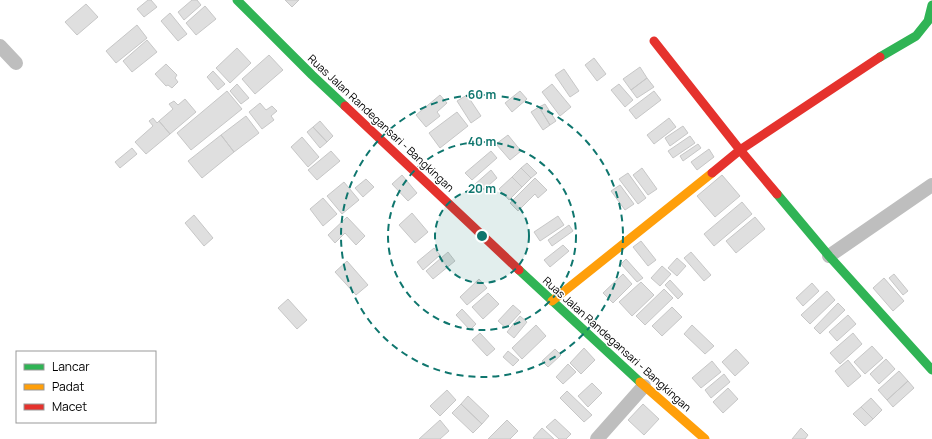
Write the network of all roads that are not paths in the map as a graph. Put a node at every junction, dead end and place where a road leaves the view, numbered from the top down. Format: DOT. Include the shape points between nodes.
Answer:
graph roads {
  1 [pos="237,0"];
  2 [pos="932,6"];
  3 [pos="654,41"];
  4 [pos="0,46"];
  5 [pos="16,63"];
  6 [pos="740,150"];
  7 [pos="932,185"];
  8 [pos="829,256"];
  9 [pos="552,301"];
  10 [pos="932,370"];
  11 [pos="644,386"];
  12 [pos="597,439"];
  13 [pos="705,439"];
  1 -- 9 [label="street, Ruas Jalan Randegansari - Bangkingan" via="312,75"];
  2 -- 6 [label="street" via="928,22 916,36"];
  3 -- 6 [label="street"];
  4 -- 5 [label="street"];
  6 -- 8 [label="street"];
  6 -- 9 [label="street"];
  7 -- 8 [label="street"];
  8 -- 10 [label="street"];
  9 -- 11 [label="street, Ruas Jalan Randegansari - Bangkingan"];
  11 -- 12 [label="street"];
  11 -- 13 [label="street, Ruas Jalan Randegansari - Bangkingan"];
}
